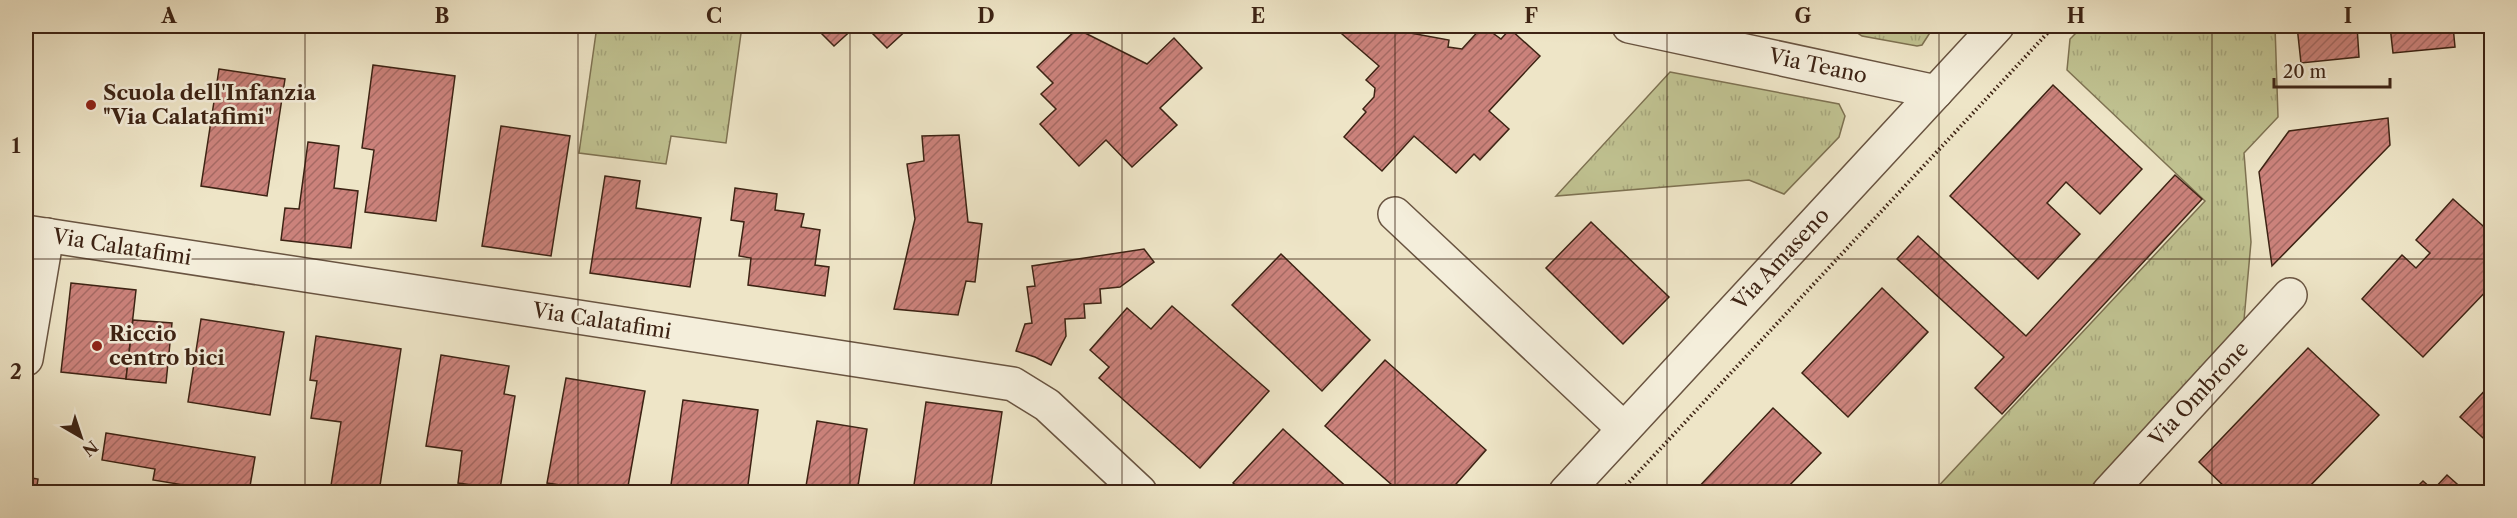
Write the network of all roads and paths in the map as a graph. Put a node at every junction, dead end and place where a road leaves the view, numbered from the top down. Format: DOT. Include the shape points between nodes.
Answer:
graph roads {
  1 [pos="1629,26"];
  2 [pos="1997,26"];
  3 [pos="2054,26"];
  4 [pos="1936,92"];
  5 [pos="1395,214"];
  6 [pos="36,234"];
  7 [pos="2290,295"];
  8 [pos="26,360"];
  9 [pos="1624,429"];
  10 [pos="1140,492"];
  11 [pos="1566,492"];
  12 [pos="1620,492"];
  13 [pos="2109,492"];
  1 -- 4 [label="street, Via Teano"];
  2 -- 4 [label="street, Via Amaseno"];
  3 -- 12 [label="path"];
  4 -- 9 [label="street, Via Amaseno"];
  5 -- 9 [label="street"];
  6 -- 8 [label="street"];
  6 -- 10 [label="street, Via Calatafimi" via="1013,384 1047,405"];
  7 -- 13 [label="street, Via Ombrone"];
  9 -- 11 [label="street, Via Amaseno"];
}
